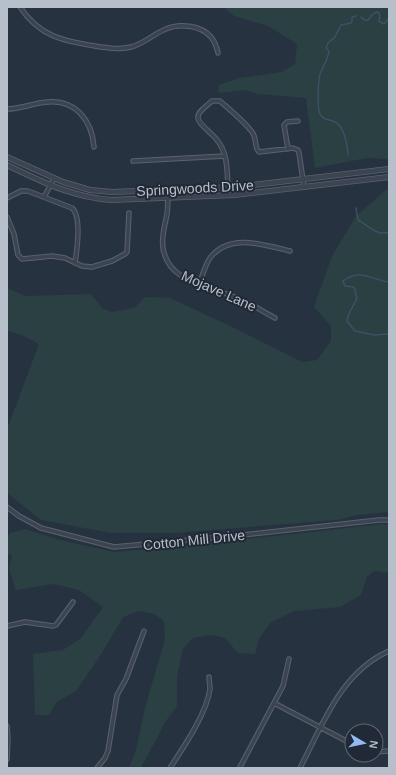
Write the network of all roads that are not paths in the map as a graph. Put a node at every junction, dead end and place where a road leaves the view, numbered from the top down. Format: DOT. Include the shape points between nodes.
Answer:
graph roads {
  1 [pos="20,7"];
  2 [pos="218,54"];
  3 [pos="7,109"];
  4 [pos="298,121"];
  5 [pos="94,147"];
  6 [pos="288,149"];
  7 [pos="225,156"];
  8 [pos="7,157"];
  9 [pos="133,161"];
  10 [pos="7,165"];
  11 [pos="389,169"];
  12 [pos="389,177"];
  13 [pos="54,179"];
  14 [pos="303,179"];
  15 [pos="50,185"];
  16 [pos="228,187"];
  17 [pos="304,187"];
  18 [pos="168,190"];
  19 [pos="7,198"];
  20 [pos="44,198"];
  21 [pos="168,198"];
  22 [pos="129,213"];
  23 [pos="7,217"];
  24 [pos="290,251"];
  25 [pos="75,263"];
  26 [pos="199,284"];
  27 [pos="275,318"];
  28 [pos="7,507"];
  29 [pos="389,520"];
  30 [pos="73,602"];
  31 [pos="7,626"];
  32 [pos="144,631"];
  33 [pos="389,651"];
  34 [pos="289,659"];
  35 [pos="209,677"];
  36 [pos="274,703"];
  37 [pos="7,726"];
  38 [pos="321,728"];
  39 [pos="344,740"];
  40 [pos="7,759"];
  41 [pos="240,766"];
  42 [pos="97,768"];
  43 [pos="170,768"];
  44 [pos="300,768"];
  1 -- 2 [label="street" via="37,27 70,42 125,48 138,45 166,28 186,26 202,30 210,36"];
  3 -- 5 [label="street" via="46,102 65,103 77,110 86,120"];
  4 -- 6 [label="street" via="287,122 284,125"];
  6 -- 7 [label="street" via="259,152 251,130 220,101 214,100 199,114 198,119 218,140"];
  6 -- 14 [label="street" via="299,152"];
  7 -- 9 [label="street"];
  7 -- 16 [label="street"];
  8 -- 13 [label="street, Springwoods Drive"];
  10 -- 15 [label="street, Springwoods Drive"];
  11 -- 14 [label="street, Springwoods Drive"];
  12 -- 17 [label="street, Springwoods Drive"];
  13 -- 15 [label="street"];
  13 -- 18 [label="street, Springwoods Drive" via="101,191"];
  14 -- 16 [label="street, Springwoods Drive"];
  14 -- 17 [label="street"];
  15 -- 20 [label="street"];
  15 -- 21 [label="street, Springwoods Drive" via="69,193 99,199"];
  16 -- 18 [label="street, Springwoods Drive"];
  17 -- 21 [label="street, Springwoods Drive" via="234,195"];
  18 -- 21 [label="street, Mojave Lane"];
  19 -- 20 [label="street" via="25,191"];
  20 -- 25 [label="street" via="72,208 76,213"];
  21 -- 26 [label="street, Mojave Lane" via="162,241 164,254 174,271"];
  22 -- 25 [label="street" via="128,249 125,254 97,266 86,267"];
  23 -- 25 [label="street" via="14,234 18,256 22,259 52,256"];
  24 -- 26 [label="street" via="248,243 226,245 210,258"];
  26 -- 27 [label="street, Mojave Lane" via="236,297"];
  28 -- 29 [label="street, Cotton Mill Drive" via="42,528 114,547"];
  30 -- 31 [label="street" via="56,626 25,622"];
  32 -- 42 [label="street" via="118,695 108,751"];
  33 -- 38 [label="street" via="365,665 350,679 337,697"];
  34 -- 36 [label="street" via="283,686"];
  35 -- 43 [label="street" via="209,694 201,716"];
  36 -- 38 [label="street"];
  36 -- 41 [label="street"];
  37 -- 40 [label="street"];
  38 -- 39 [label="street"];
  38 -- 44 [label="street"];
}
